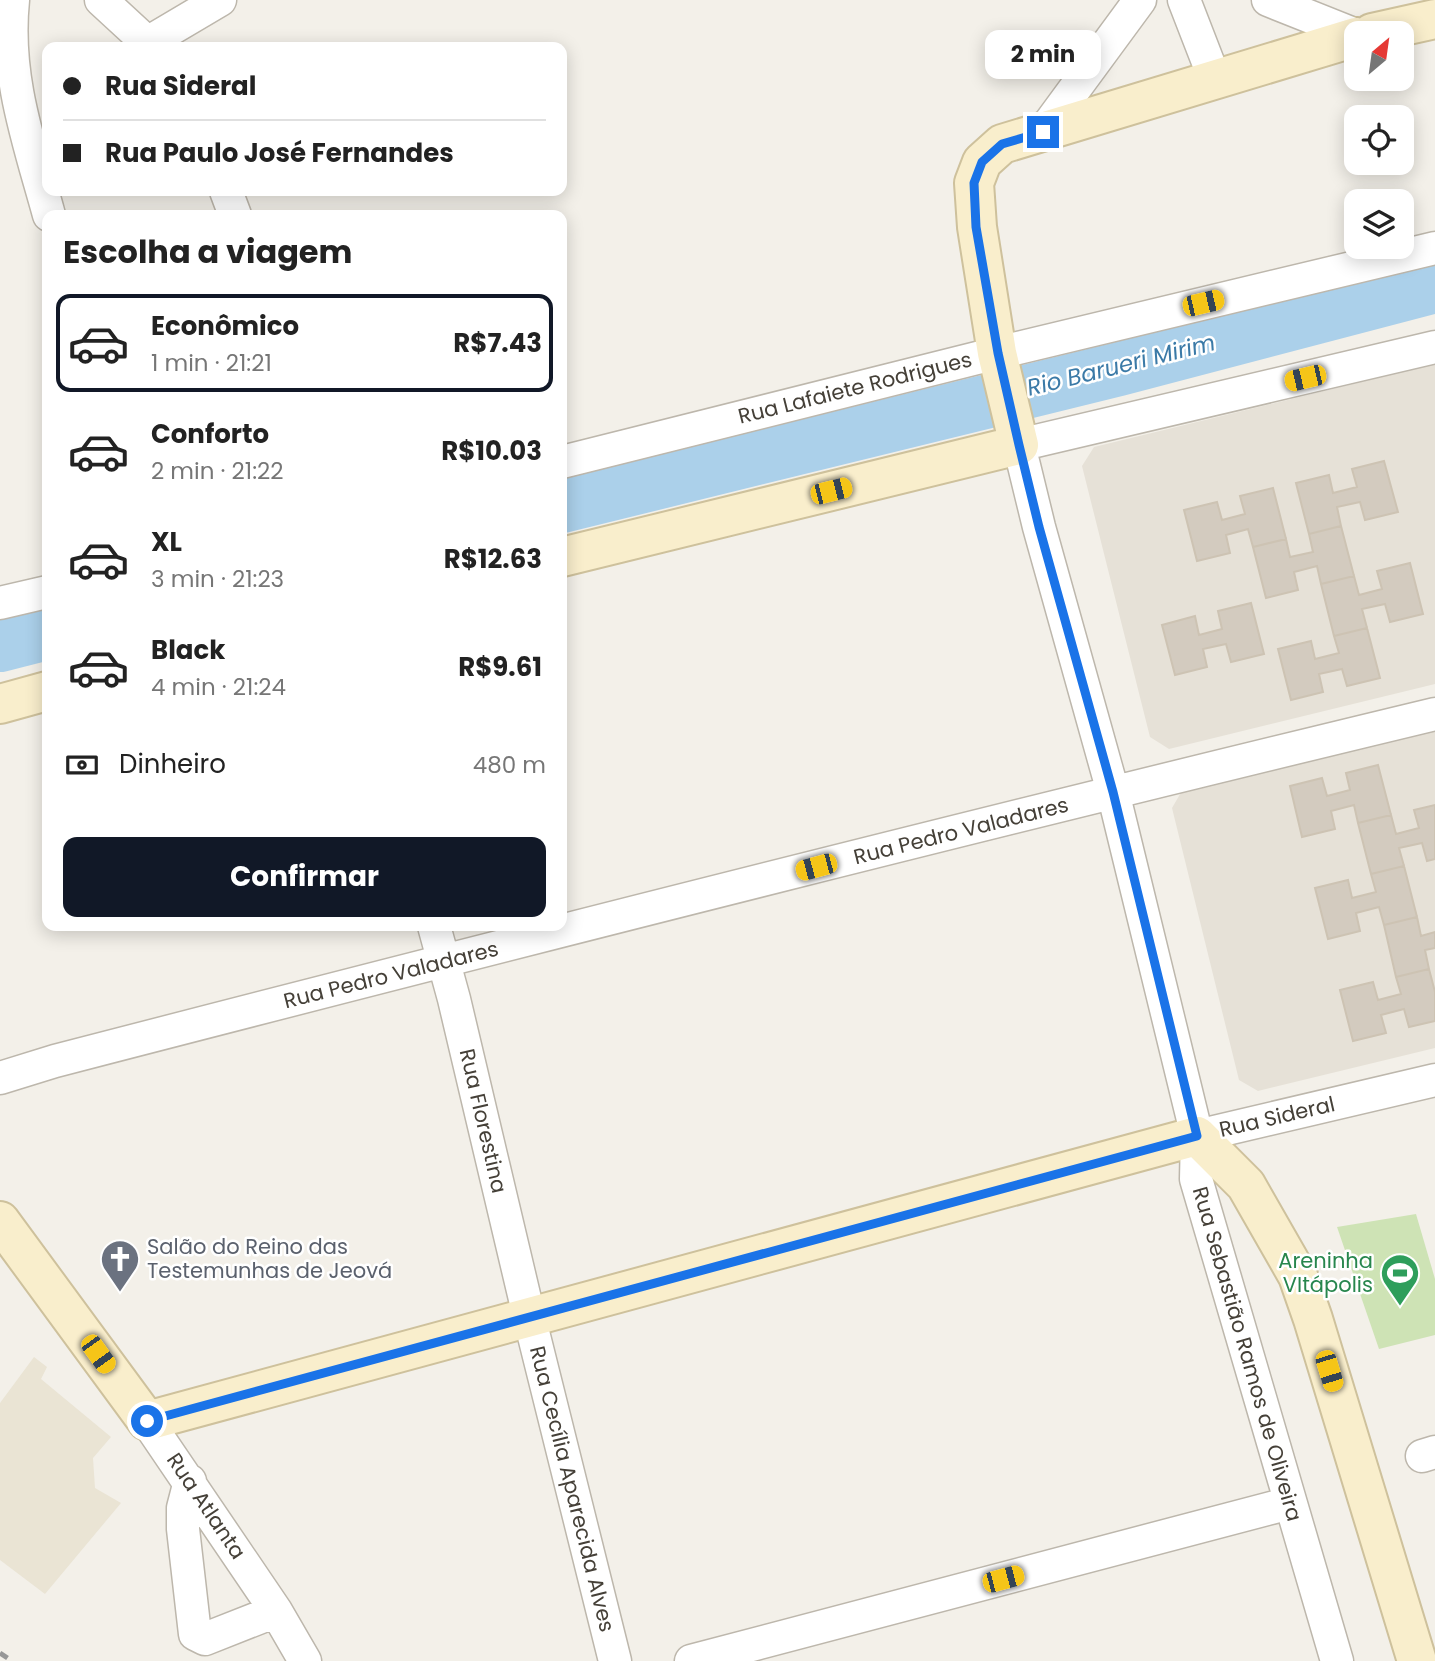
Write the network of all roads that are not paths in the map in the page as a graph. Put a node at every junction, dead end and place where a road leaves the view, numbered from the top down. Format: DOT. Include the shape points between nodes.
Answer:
graph roads {
  1 [pos="13,0"];
  2 [pos="101,0"];
  3 [pos="220,0"];
  4 [pos="1140,0"];
  5 [pos="1184,0"];
  6 [pos="1268,0"];
  7 [pos="1435,19"];
  8 [pos="1414,24"];
  9 [pos="1344,31"];
  10 [pos="1344,40"];
  11 [pos="147,42"];
  12 [pos="155,42"];
  13 [pos="1215,80"];
  14 [pos="1043,132"];
  15 [pos="42,189"];
  16 [pos="1435,248"];
  17 [pos="1435,347"];
  18 [pos="1000,364"];
  19 [pos="1017,436"];
  20 [pos="567,461"];
  21 [pos="567,555"];
  22 [pos="42,593"];
  23 [pos="0,603"];
  24 [pos="42,692"];
  25 [pos="0,704"];
  26 [pos="1435,714"];
  27 [pos="1113,792"];
  28 [pos="435,931"];
  29 [pos="565,931"];
  30 [pos="567,931"];
  31 [pos="443,962"];
  32 [pos="0,1078"];
  33 [pos="1435,1080"];
  34 [pos="1197,1136"];
  35 [pos="0,1221"];
  36 [pos="529,1316"];
  37 [pos="147,1421"];
  38 [pos="190,1481"];
  39 [pos="1290,1503"];
  40 [pos="276,1611"];
  41 [pos="305,1661"];
  42 [pos="615,1661"];
  43 [pos="691,1661"];
  44 [pos="1337,1661"];
  45 [pos="1417,1661"];
  1 -- 15 [label="street" via="10,29 15,89"];
  2 -- 11 [label="street"];
  3 -- 12 [label="street"];
  4 -- 14 [label="street"];
  5 -- 13 [label="street"];
  6 -- 9 [label="street"];
  7 -- 8 [label="main road"];
  10 -- 13 [label="main road, Rua Sebastião Ramos de Oliveira"];
  13 -- 14 [label="main road, Rua Sebastião Ramos de Oliveira"];
  14 -- 18 [label="main road, Rua Sebastião Ramos de Oliveira" via="1002,144 982,162 974,183 976,227"];
  16 -- 18 [label="street, Rua Lafaiete Rodrigues"];
  17 -- 19 [label="street"];
  18 -- 19 [label="main road, Rua Sebastião Ramos de Oliveira"];
  18 -- 20 [label="street, Rua Lafaiete Rodrigues"];
  19 -- 21 [label="main road"];
  19 -- 27 [label="street, Rua Sebastião Ramos de Oliveira"];
  22 -- 23 [label="street"];
  24 -- 25 [label="main road"];
  26 -- 27 [label="street, Rua Pedro Valadares"];
  27 -- 30 [label="street, Rua Pedro Valadares"];
  27 -- 34 [label="street, Rua Sebastião Ramos de Oliveira"];
  28 -- 31 [label="street, Rua Florestina"];
  29 -- 31 [label="street, Rua Pedro Valadares"];
  31 -- 32 [label="street, Rua Pedro Valadares"];
  31 -- 36 [label="street, Rua Florestina"];
  33 -- 34 [label="street, Rua Sideral"];
  34 -- 36 [label="main road, Rua Sideral"];
  34 -- 39 [label="street, Rua Sebastião Ramos de Oliveira" via="1195,1180"];
  34 -- 45 [label="main road" via="1246,1185 1297,1276"];
  35 -- 37 [label="main road, Rua Atlanta"];
  36 -- 37 [label="main road, Rua Sideral"];
  36 -- 42 [label="street, Rua Cecília Aparecida Alves"];
  37 -- 38 [label="street, Rua Atlanta"];
  38 -- 40 [label="street, Rua Atlanta"];
  38 -- 40 [label="street" via="183,1529 195,1634 205,1639"];
  39 -- 43 [label="street"];
  39 -- 44 [label="street, Rua Sebastião Ramos de Oliveira"];
  40 -- 41 [label="street, Rua Atlanta"];
}
